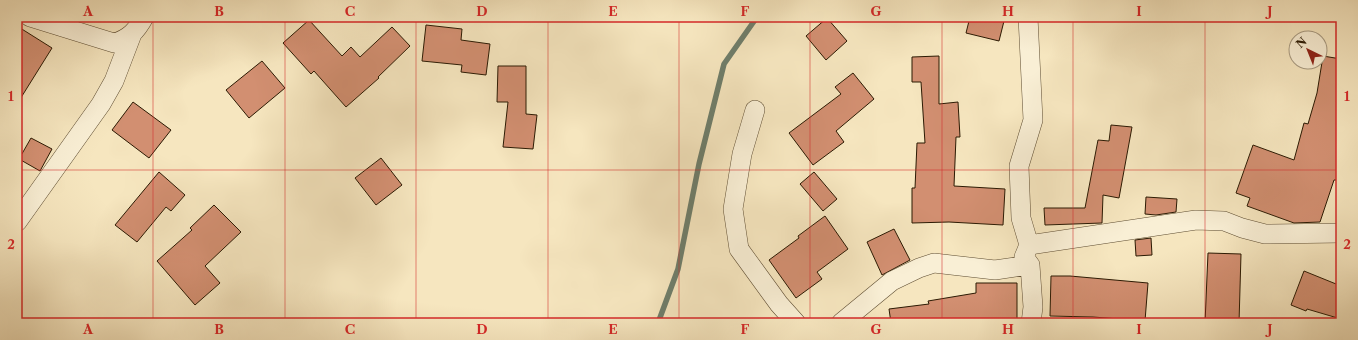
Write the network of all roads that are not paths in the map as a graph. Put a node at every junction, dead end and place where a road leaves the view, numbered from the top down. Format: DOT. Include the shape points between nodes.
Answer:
graph roads {
  1 [pos="30,17"];
  2 [pos="144,17"];
  3 [pos="1028,17"];
  4 [pos="132,34"];
  5 [pos="755,110"];
  6 [pos="17,222"];
  7 [pos="1341,233"];
  8 [pos="1029,245"];
  9 [pos="1030,265"];
  10 [pos="796,323"];
  11 [pos="841,323"];
  12 [pos="1031,323"];
  1 -- 4 [label="street" via="114,43 123,41"];
  2 -- 4 [label="street"];
  3 -- 8 [label="street" via="1033,120 1019,166 1021,218"];
  4 -- 6 [label="street" via="114,81 101,104"];
  5 -- 10 [label="street" via="742,154 733,209 740,249 779,304"];
  7 -- 8 [label="street" via="1265,234 1224,221 1196,220"];
  8 -- 9 [label="street" via="1024,257"];
  9 -- 11 [label="street" via="995,270 934,263 892,281"];
  9 -- 12 [label="street" via="1033,308"];
}
